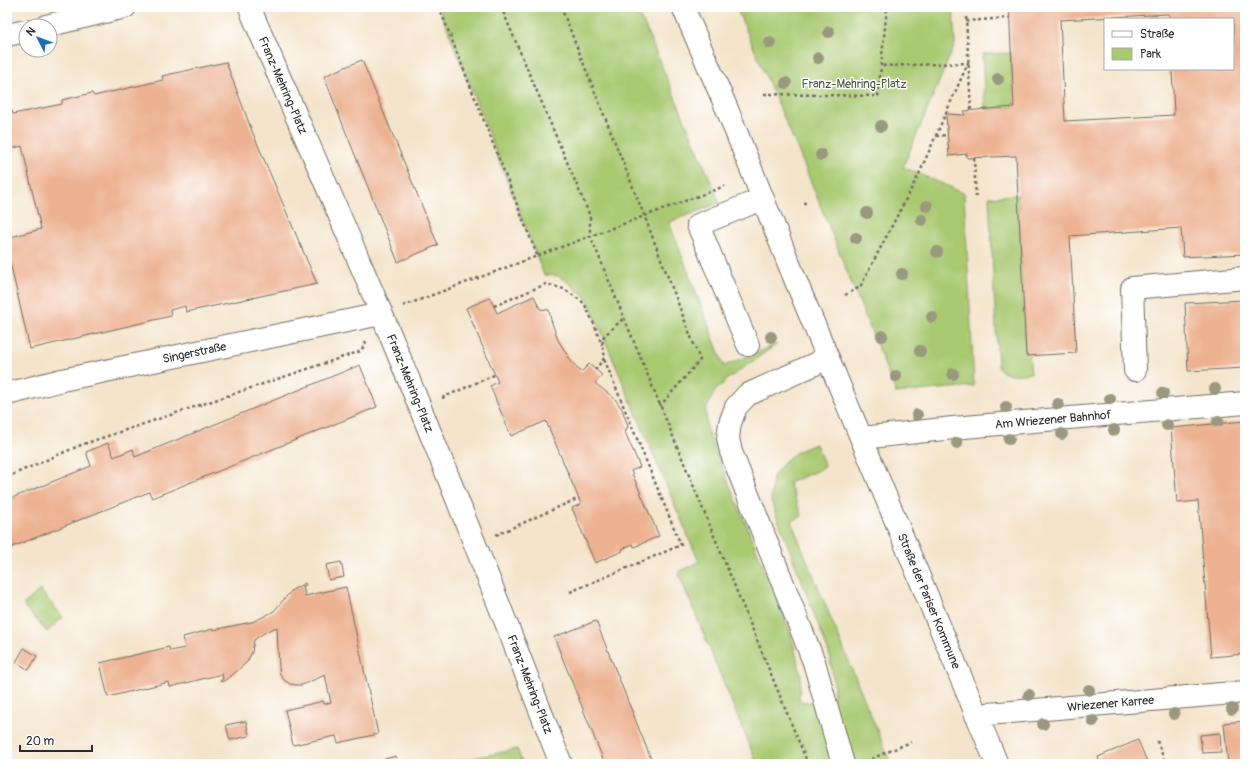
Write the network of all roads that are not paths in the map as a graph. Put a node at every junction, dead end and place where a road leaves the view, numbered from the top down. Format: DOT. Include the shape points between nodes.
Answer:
graph roads {
  1 [pos="124,7"];
  2 [pos="250,7"];
  3 [pos="670,7"];
  4 [pos="683,7"];
  5 [pos="58,23"];
  6 [pos="692,30"];
  7 [pos="18,33"];
  8 [pos="7,36"];
  9 [pos="762,199"];
  10 [pos="1245,278"];
  11 [pos="382,314"];
  12 [pos="748,345"];
  13 [pos="828,358"];
  14 [pos="1136,370"];
  15 [pos="7,394"];
  16 [pos="1245,403"];
  17 [pos="862,438"];
  18 [pos="1245,692"];
  19 [pos="976,715"];
  20 [pos="561,764"];
  21 [pos="843,764"];
  22 [pos="997,764"];
  1 -- 5 [label="street"];
  2 -- 11 [label="street, Franz-Mehring-Platz"];
  3 -- 6 [label="street"];
  4 -- 6 [label="street"];
  6 -- 9 [label="street"];
  7 -- 8 [label="street"];
  9 -- 12 [label="street" via="698,225"];
  9 -- 13 [label="street"];
  10 -- 14 [label="street" via="1132,288"];
  11 -- 15 [label="street, Singerstraße" via="62,380"];
  11 -- 20 [label="street, Franz-Mehring-Platz"];
  13 -- 17 [label="street"];
  13 -- 21 [label="street" via="747,395 736,407 728,438 730,452 814,662"];
  16 -- 17 [label="street, Am Wriezener Bahnhof"];
  17 -- 19 [label="street, Straße der Pariser Kommune"];
  18 -- 19 [label="street, Wriezener Karree"];
  19 -- 22 [label="street, Straße der Pariser Kommune"];
}
